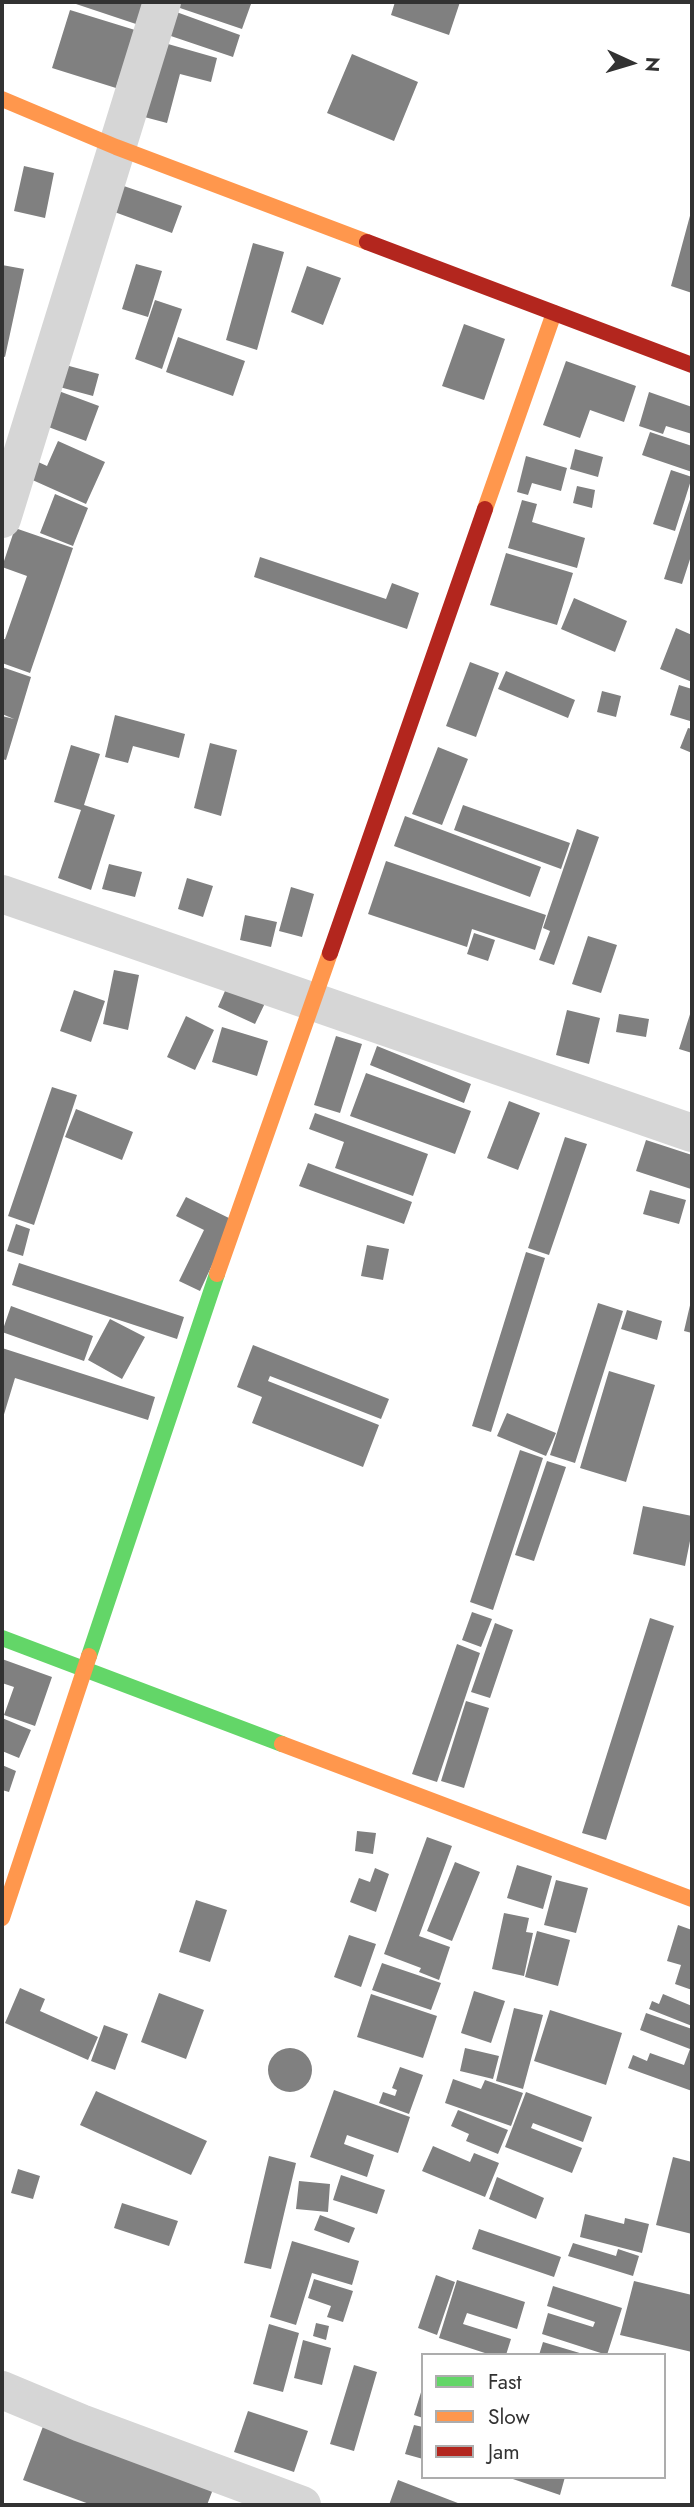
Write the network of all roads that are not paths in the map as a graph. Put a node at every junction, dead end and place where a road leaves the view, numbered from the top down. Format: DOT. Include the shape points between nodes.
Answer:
graph roads {
  1 [pos="162,2"];
  2 [pos="2,99"];
  3 [pos="116,147"];
  4 [pos="554,313"];
  5 [pos="692,365"];
  6 [pos="2,520"];
  7 [pos="2,894"];
  8 [pos="312,1003"];
  9 [pos="692,1133"];
  10 [pos="2,1638"];
  11 [pos="85,1671"];
  12 [pos="692,1899"];
  13 [pos="2,1918"];
  14 [pos="2,2390"];
  15 [pos="302,2505"];
  1 -- 3 [label="street"];
  2 -- 3 [label="street"];
  3 -- 4 [label="street"];
  3 -- 6 [label="street"];
  4 -- 5 [label="street"];
  4 -- 8 [label="street"];
  7 -- 8 [label="street"];
  8 -- 9 [label="street"];
  8 -- 11 [label="street" via="182,1374"];
  10 -- 11 [label="street"];
  11 -- 12 [label="street"];
  11 -- 13 [label="street"];
  14 -- 15 [label="street"];
}
